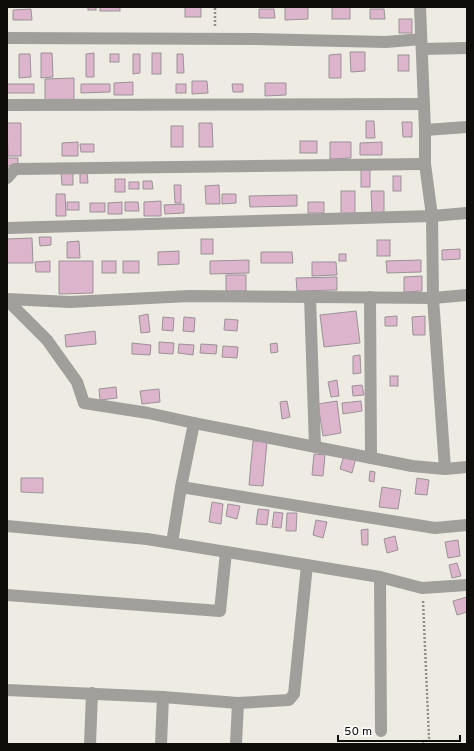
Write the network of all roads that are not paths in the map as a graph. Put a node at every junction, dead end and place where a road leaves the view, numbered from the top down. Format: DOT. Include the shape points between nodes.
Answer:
graph roads {
  1 [pos="420,7"];
  2 [pos="7,38"];
  3 [pos="422,44"];
  4 [pos="467,48"];
  5 [pos="424,104"];
  6 [pos="7,105"];
  7 [pos="467,127"];
  8 [pos="425,130"];
  9 [pos="425,164"];
  10 [pos="10,172"];
  11 [pos="467,213"];
  12 [pos="432,216"];
  13 [pos="7,228"];
  14 [pos="467,295"];
  15 [pos="310,297"];
  16 [pos="370,297"];
  17 [pos="432,298"];
  18 [pos="7,300"];
  19 [pos="194,423"];
  20 [pos="315,447"];
  21 [pos="371,458"];
  22 [pos="467,466"];
  23 [pos="445,469"];
  24 [pos="181,487"];
  25 [pos="7,526"];
  26 [pos="467,526"];
  27 [pos="172,543"];
  28 [pos="226,552"];
  29 [pos="307,565"];
  30 [pos="380,576"];
  31 [pos="467,584"];
  32 [pos="7,595"];
  33 [pos="7,690"];
  34 [pos="92,693"];
  35 [pos="163,697"];
  36 [pos="238,703"];
  37 [pos="381,731"];
  38 [pos="90,744"];
  39 [pos="161,744"];
  40 [pos="236,744"];
  1 -- 3 [label="street"];
  2 -- 3 [label="street" via="215,39"];
  3 -- 4 [label="street"];
  3 -- 5 [label="street"];
  5 -- 6 [label="street"];
  5 -- 8 [label="street"];
  7 -- 8 [label="street"];
  8 -- 9 [label="street"];
  9 -- 10 [label="street"];
  9 -- 12 [label="street"];
  11 -- 12 [label="street"];
  12 -- 13 [label="street"];
  12 -- 17 [label="street"];
  14 -- 17 [label="street"];
  15 -- 16 [label="street"];
  15 -- 18 [label="street" via="189,296 70,302"];
  15 -- 20 [label="street"];
  16 -- 17 [label="street"];
  16 -- 21 [label="street"];
  17 -- 23 [label="street"];
  18 -- 19 [label="street" via="47,340 77,382 84,403 148,412"];
  19 -- 20 [label="street"];
  19 -- 24 [label="street"];
  20 -- 21 [label="street"];
  21 -- 23 [label="street"];
  22 -- 23 [label="street"];
  24 -- 26 [label="street" via="435,528"];
  24 -- 27 [label="street"];
  25 -- 27 [label="street"];
  27 -- 28 [label="street"];
  28 -- 29 [label="street"];
  28 -- 32 [label="street" via="220,612"];
  29 -- 30 [label="street"];
  29 -- 36 [label="street" via="294,694 289,700"];
  30 -- 31 [label="street" via="422,588"];
  30 -- 37 [label="street"];
  33 -- 34 [label="street"];
  34 -- 35 [label="street"];
  34 -- 38 [label="street"];
  35 -- 36 [label="street"];
  35 -- 39 [label="street"];
  36 -- 40 [label="street"];
}
